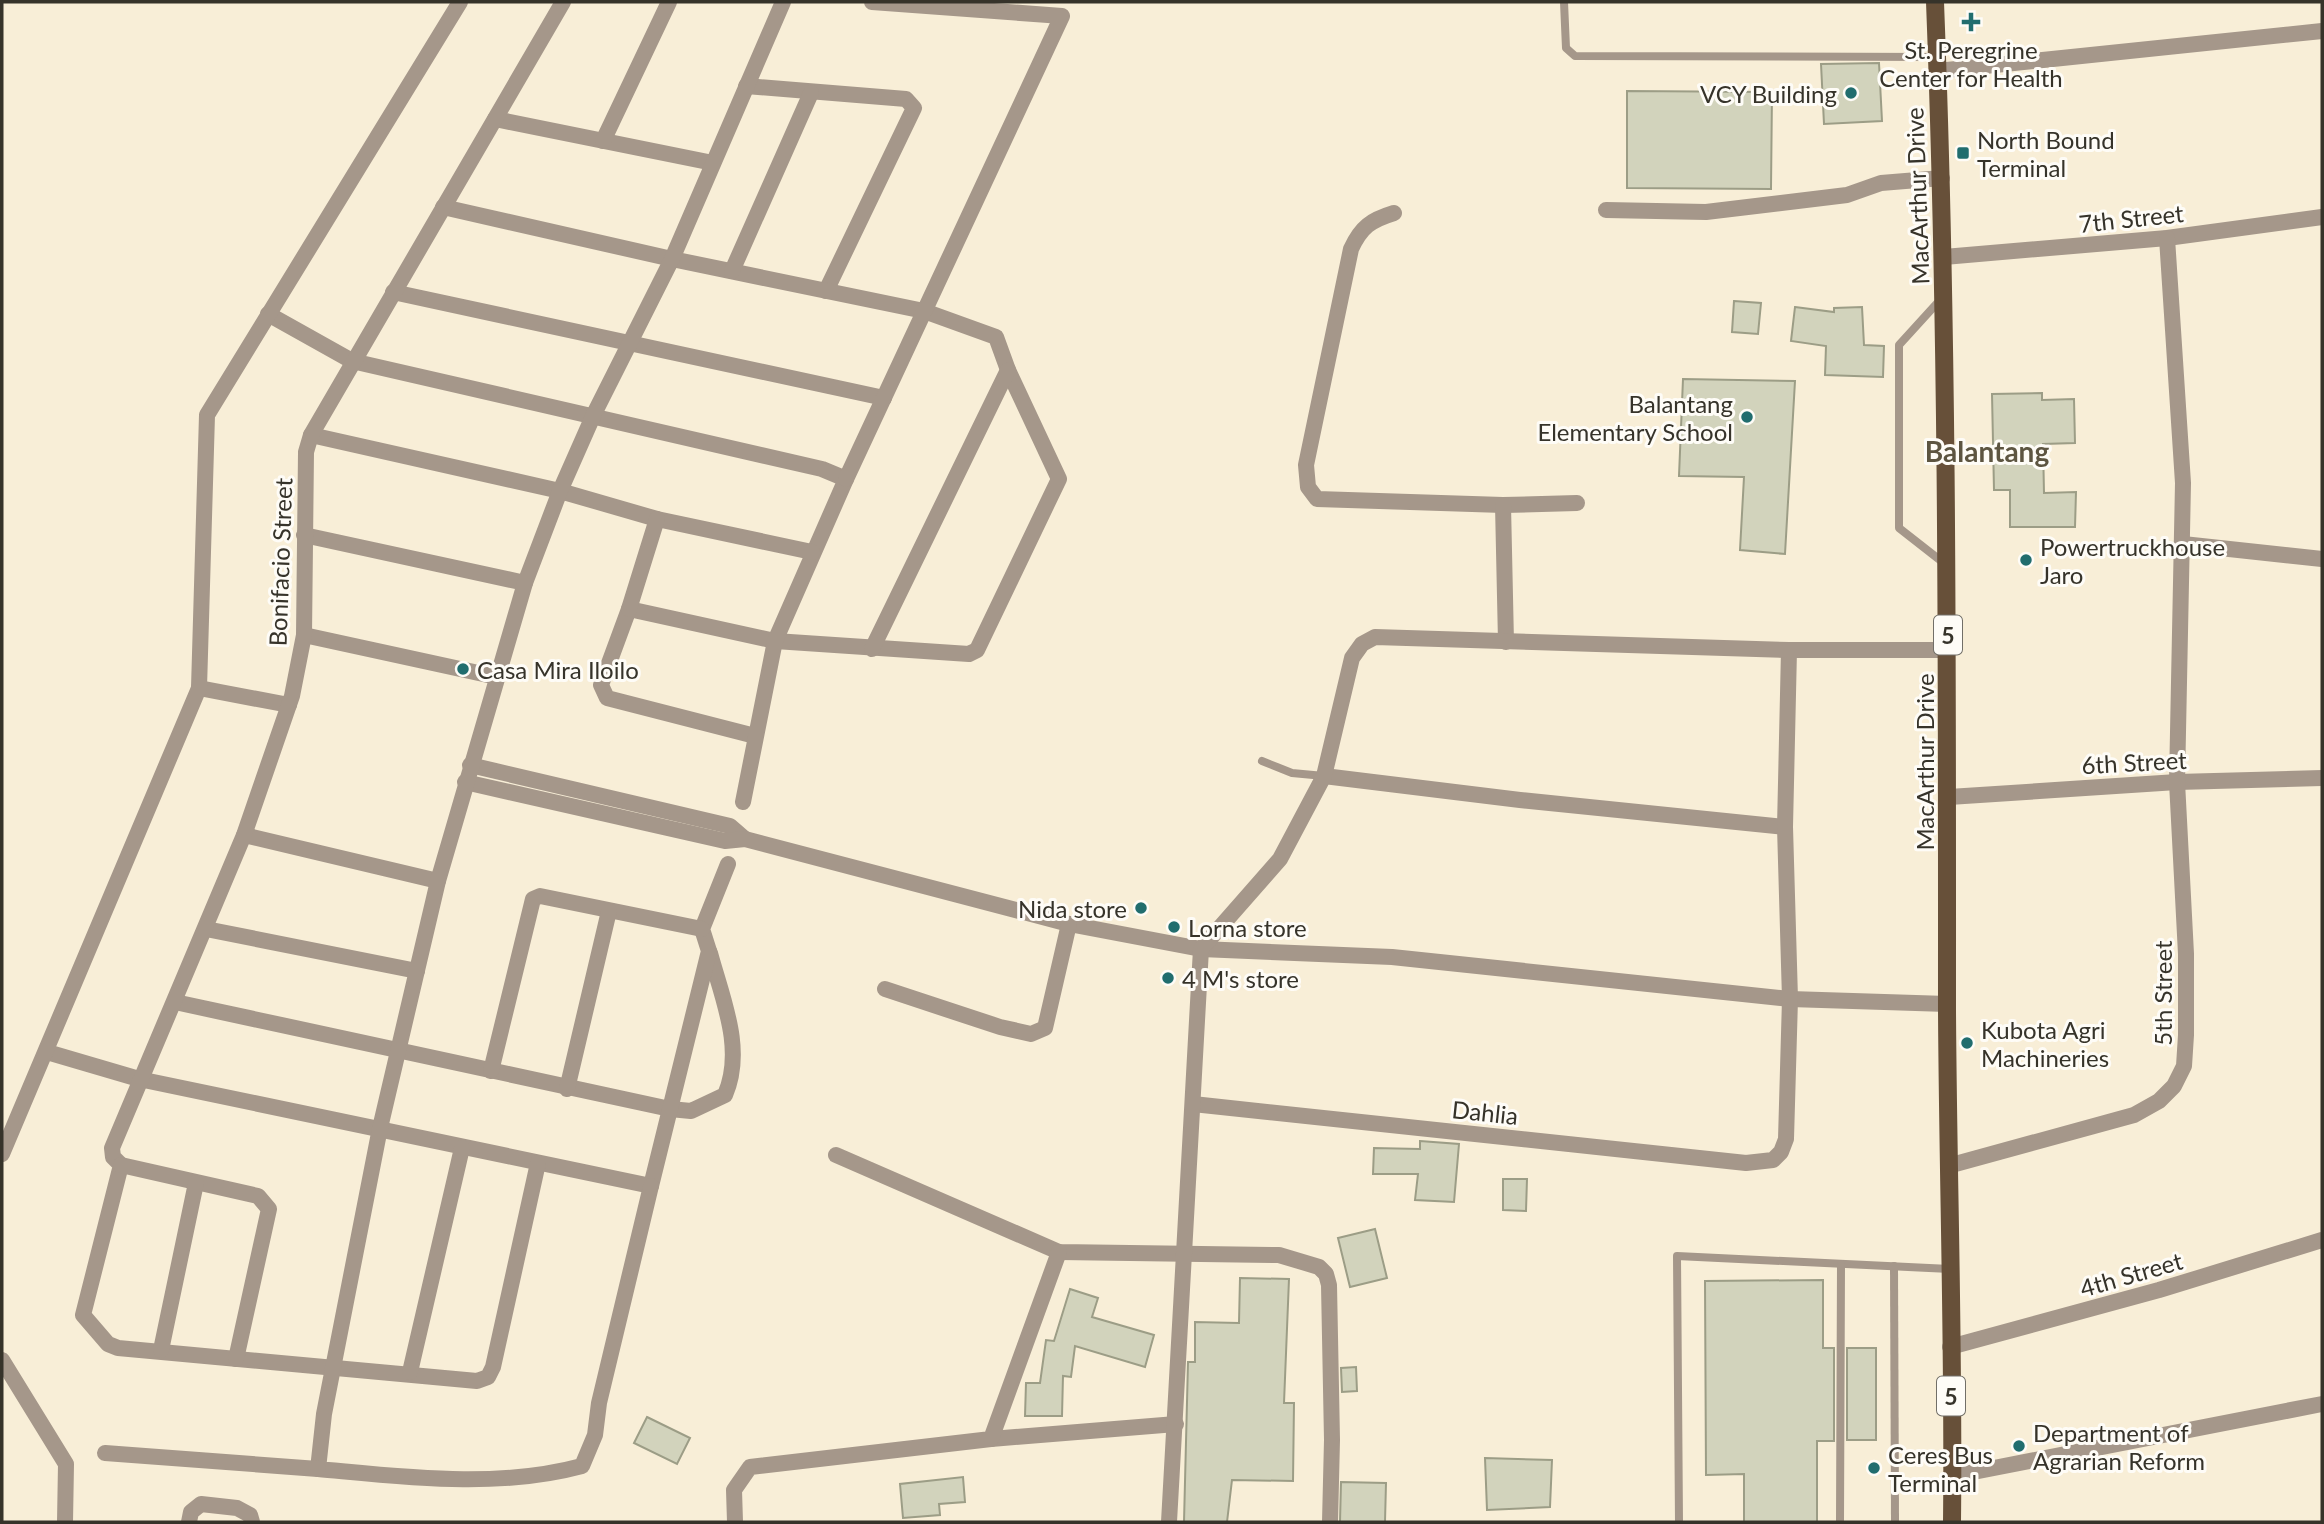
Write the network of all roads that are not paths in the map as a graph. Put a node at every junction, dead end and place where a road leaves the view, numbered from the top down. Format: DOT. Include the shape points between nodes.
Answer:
graph roads {
  1 [pos="460,2"];
  2 [pos="563,2"];
  3 [pos="669,2"];
  4 [pos="783,2"];
  5 [pos="872,2"];
  6 [pos="1564,2"];
  7 [pos="1935,2"];
  8 [pos="1066,9"];
  9 [pos="2322,31"];
  10 [pos="1937,64"];
  11 [pos="747,86"];
  12 [pos="811,93"];
  13 [pos="495,118"];
  14 [pos="603,141"];
  15 [pos="713,163"];
  16 [pos="1942,178"];
  17 [pos="443,207"];
  18 [pos="1606,210"];
  19 [pos="1394,213"];
  20 [pos="2322,217"];
  21 [pos="2167,238"];
  22 [pos="1944,257"];
  23 [pos="672,259"];
  24 [pos="732,271"];
  25 [pos="826,291"];
  26 [pos="393,292"];
  27 [pos="1944,295"];
  28 [pos="924,311"];
  29 [pos="268,314"];
  30 [pos="632,342"];
  31 [pos="352,360"];
  32 [pos="1008,370"];
  33 [pos="884,398"];
  34 [pos="594,414"];
  35 [pos="311,435"];
  36 [pos="846,479"];
  37 [pos="560,491"];
  38 [pos="1577,503"];
  39 [pos="1503,505"];
  40 [pos="657,519"];
  41 [pos="304,535"];
  42 [pos="2183,544"];
  43 [pos="813,552"];
  44 [pos="2322,559"];
  45 [pos="1947,566"];
  46 [pos="525,583"];
  47 [pos="629,609"];
  48 [pos="304,635"];
  49 [pos="775,641"];
  50 [pos="1506,642"];
  51 [pos="872,649"];
  52 [pos="1789,650"];
  53 [pos="1948,650"];
  54 [pos="497,677"];
  55 [pos="199,688"];
  56 [pos="289,705"];
  57 [pos="755,736"];
  58 [pos="1262,761"];
  59 [pos="470,765"];
  60 [pos="1324,776"];
  61 [pos="2322,778"];
  62 [pos="465,782"];
  63 [pos="2177,782"];
  64 [pos="576,790"];
  65 [pos="1949,797"];
  66 [pos="743,802"];
  67 [pos="573,807"];
  68 [pos="1785,827"];
  69 [pos="716,831"];
  70 [pos="244,835"];
  71 [pos="728,864"];
  72 [pos="438,881"];
  73 [pos="610,911"];
  74 [pos="1069,924"];
  75 [pos="206,929"];
  76 [pos="702,929"];
  77 [pos="1201,949"];
  78 [pos="709,951"];
  79 [pos="417,971"];
  80 [pos="885,989"];
  81 [pos="1790,999"];
  82 [pos="176,1002"];
  83 [pos="1947,1004"];
  84 [pos="401,1049"];
  85 [pos="47,1052"];
  86 [pos="491,1071"];
  87 [pos="139,1079"];
  88 [pos="567,1089"];
  89 [pos="1193,1104"];
  90 [pos="670,1108"];
  91 [pos="380,1128"];
  92 [pos="462,1148"];
  93 [pos="2,1154"];
  94 [pos="836,1155"];
  95 [pos="538,1163"];
  96 [pos="121,1165"];
  97 [pos="1948,1166"];
  98 [pos="196,1183"];
  99 [pos="651,1186"];
  100 [pos="2322,1240"];
  101 [pos="1059,1252"];
  102 [pos="1186,1254"];
  103 [pos="1841,1264"];
  104 [pos="1894,1266"];
  105 [pos="1950,1269"];
  106 [pos="1950,1347"];
  107 [pos="161,1350"];
  108 [pos="236,1359"];
  109 [pos="2,1360"];
  110 [pos="335,1367"];
  111 [pos="410,1372"];
  112 [pos="2322,1404"];
  113 [pos="1176,1424"];
  114 [pos="991,1438"];
  115 [pos="105,1453"];
  116 [pos="318,1469"];
  117 [pos="1953,1476"];
  118 [pos="65,1522"];
  119 [pos="189,1522"];
  120 [pos="252,1522"];
  121 [pos="735,1522"];
  122 [pos="1169,1522"];
  123 [pos="1330,1522"];
  124 [pos="1679,1522"];
  125 [pos="1840,1522"];
  126 [pos="1895,1522"];
  127 [pos="1952,1522"];
  1 -- 29 [label="street"];
  2 -- 13 [label="street, Bonifacio Street"];
  3 -- 14 [label="street"];
  4 -- 11 [label="street"];
  5 -- 8 [label="street"];
  6 -- 10 [label="lane" via="1566,48 1575,56"];
  7 -- 10 [label="main road, MacArthur Drive / 5"];
  8 -- 28 [label="street"];
  9 -- 10 [label="street"];
  10 -- 16 [label="main road, MacArthur Drive / 5"];
  11 -- 12 [label="street"];
  11 -- 15 [label="street"];
  12 -- 24 [label="street"];
  12 -- 25 [label="street" via="906,99 914,108"];
  13 -- 14 [label="street"];
  13 -- 17 [label="street, Bonifacio Street"];
  14 -- 15 [label="street"];
  15 -- 23 [label="street"];
  16 -- 18 [label="street" via="1881,183 1846,195 1706,212"];
  16 -- 22 [label="main road, MacArthur Drive / 5"];
  17 -- 23 [label="street"];
  17 -- 26 [label="street, Bonifacio Street"];
  19 -- 39 [label="street" via="1371,220 1357,234 1351,249 1306,465 1308,487 1317,499"];
  20 -- 21 [label="street, 7th Street"];
  21 -- 22 [label="street, 7th Street"];
  21 -- 42 [label="street, 5th Street" via="2179,390"];
  22 -- 27 [label="main road, MacArthur Drive / 5"];
  23 -- 24 [label="street"];
  23 -- 30 [label="street"];
  24 -- 25 [label="street"];
  25 -- 28 [label="street"];
  26 -- 30 [label="street"];
  26 -- 31 [label="street, Bonifacio Street"];
  27 -- 45 [label="main road, MacArthur Drive / 5"];
  27 -- 45 [label="lane" via="1899,345 1899,528"];
  28 -- 32 [label="street" via="996,337"];
  28 -- 33 [label="street"];
  29 -- 31 [label="street"];
  29 -- 55 [label="street" via="207,415"];
  30 -- 33 [label="street"];
  30 -- 34 [label="street"];
  31 -- 34 [label="street"];
  31 -- 35 [label="street, Bonifacio Street"];
  32 -- 51 [label="street"];
  32 -- 51 [label="street" via="1059,479 982,644 969,654"];
  33 -- 36 [label="street"];
  34 -- 36 [label="street" via="822,469"];
  34 -- 37 [label="street"];
  35 -- 37 [label="street"];
  35 -- 41 [label="street, Bonifacio Street" via="306,452"];
  36 -- 43 [label="street"];
  37 -- 40 [label="street"];
  37 -- 46 [label="street"];
  38 -- 39 [label="street"];
  39 -- 50 [label="street"];
  40 -- 43 [label="street"];
  40 -- 47 [label="street"];
  41 -- 46 [label="street"];
  41 -- 48 [label="street, Bonifacio Street"];
  42 -- 44 [label="street"];
  42 -- 63 [label="street, 5th Street"];
  43 -- 49 [label="street"];
  45 -- 53 [label="main road, MacArthur Drive / 5"];
  46 -- 54 [label="street"];
  47 -- 49 [label="street"];
  47 -- 57 [label="street" via="601,685 607,698"];
  48 -- 54 [label="street"];
  48 -- 56 [label="street, Bonifacio Street"];
  49 -- 51 [label="street"];
  49 -- 57 [label="street"];
  50 -- 52 [label="street"];
  50 -- 60 [label="street" via="1375,637 1362,644 1352,658"];
  52 -- 53 [label="street"];
  52 -- 68 [label="street"];
  53 -- 65 [label="main road, MacArthur Drive / 5"];
  54 -- 59 [label="street"];
  55 -- 56 [label="street"];
  55 -- 85 [label="street"];
  56 -- 70 [label="street, Bonifacio Street"];
  57 -- 66 [label="street"];
  58 -- 60 [label="lane" via="1292,773"];
  59 -- 62 [label="street"];
  59 -- 64 [label="street"];
  60 -- 68 [label="street"];
  60 -- 77 [label="street" via="1280,859"];
  61 -- 63 [label="street, 6th Street"];
  62 -- 67 [label="street"];
  62 -- 72 [label="street"];
  63 -- 65 [label="street, 6th Street"];
  63 -- 97 [label="street, 5th Street" via="2186,1035 2184,1066 2174,1086 2134,1115"];
  64 -- 67 [label="street"];
  64 -- 69 [label="street"];
  65 -- 83 [label="main road, MacArthur Drive / 5"];
  67 -- 69 [label="street"];
  68 -- 81 [label="street"];
  69 -- 74 [label="street" via="730,826 745,839"];
  70 -- 72 [label="street"];
  70 -- 75 [label="street, Bonifacio Street"];
  71 -- 76 [label="street"];
  72 -- 79 [label="street"];
  73 -- 76 [label="street"];
  73 -- 86 [label="street" via="540,896 533,899"];
  73 -- 88 [label="street"];
  74 -- 77 [label="street"];
  74 -- 80 [label="street" via="1045,1028 1031,1034"];
  75 -- 79 [label="street"];
  75 -- 82 [label="street, Bonifacio Street"];
  76 -- 78 [label="street"];
  77 -- 81 [label="street" via="1392,957"];
  77 -- 89 [label="street"];
  78 -- 90 [label="street"];
  78 -- 90 [label="street" via="733,1038 730,1084 725,1095 710,1105 691,1111"];
  79 -- 84 [label="street"];
  81 -- 83 [label="street"];
  81 -- 89 [label="street, Dahlia" via="1786,1139 1773,1160 1746,1163"];
  82 -- 84 [label="street"];
  82 -- 87 [label="street, Bonifacio Street"];
  83 -- 97 [label="main road, MacArthur Drive / 5"];
  84 -- 86 [label="street"];
  84 -- 91 [label="street"];
  85 -- 87 [label="street"];
  85 -- 93 [label="street"];
  86 -- 88 [label="street"];
  87 -- 91 [label="street"];
  87 -- 96 [label="street, Bonifacio Street" via="112,1148"];
  88 -- 90 [label="street"];
  89 -- 102 [label="street"];
  90 -- 99 [label="street"];
  91 -- 92 [label="street"];
  91 -- 110 [label="street"];
  92 -- 95 [label="street"];
  92 -- 111 [label="street"];
  94 -- 101 [label="street"];
  95 -- 99 [label="street"];
  95 -- 111 [label="street" via="488,1377 477,1381"];
  96 -- 98 [label="street"];
  96 -- 107 [label="street, Bonifacio Street" via="83,1315 118,1348"];
  97 -- 105 [label="main road, MacArthur Drive / 5"];
  98 -- 107 [label="street"];
  98 -- 108 [label="street" via="258,1196 269,1209"];
  99 -- 116 [label="street" via="595,1435 582,1466 469,1480"];
  100 -- 106 [label="street, 4th Street"];
  101 -- 102 [label="street"];
  101 -- 114 [label="street"];
  102 -- 113 [label="street"];
  102 -- 123 [label="street" via="1279,1255 1302,1259 1326,1274"];
  103 -- 104 [label="lane"];
  103 -- 124 [label="lane" via="1677,1256"];
  103 -- 125 [label="lane"];
  104 -- 105 [label="lane"];
  104 -- 126 [label="lane"];
  105 -- 106 [label="main road, MacArthur Drive / 5"];
  106 -- 117 [label="main road, MacArthur Drive / 5"];
  107 -- 108 [label="street"];
  108 -- 110 [label="street"];
  109 -- 118 [label="street" via="66,1464"];
  110 -- 111 [label="street"];
  110 -- 116 [label="street"];
  112 -- 117 [label="street"];
  113 -- 114 [label="street"];
  113 -- 122 [label="street"];
  114 -- 121 [label="street" via="750,1467 734,1490"];
  115 -- 116 [label="street"];
  117 -- 127 [label="main road, MacArthur Drive / 5"];
  119 -- 120 [label="street" via="194,1506 201,1504 237,1508 250,1515"];
}
